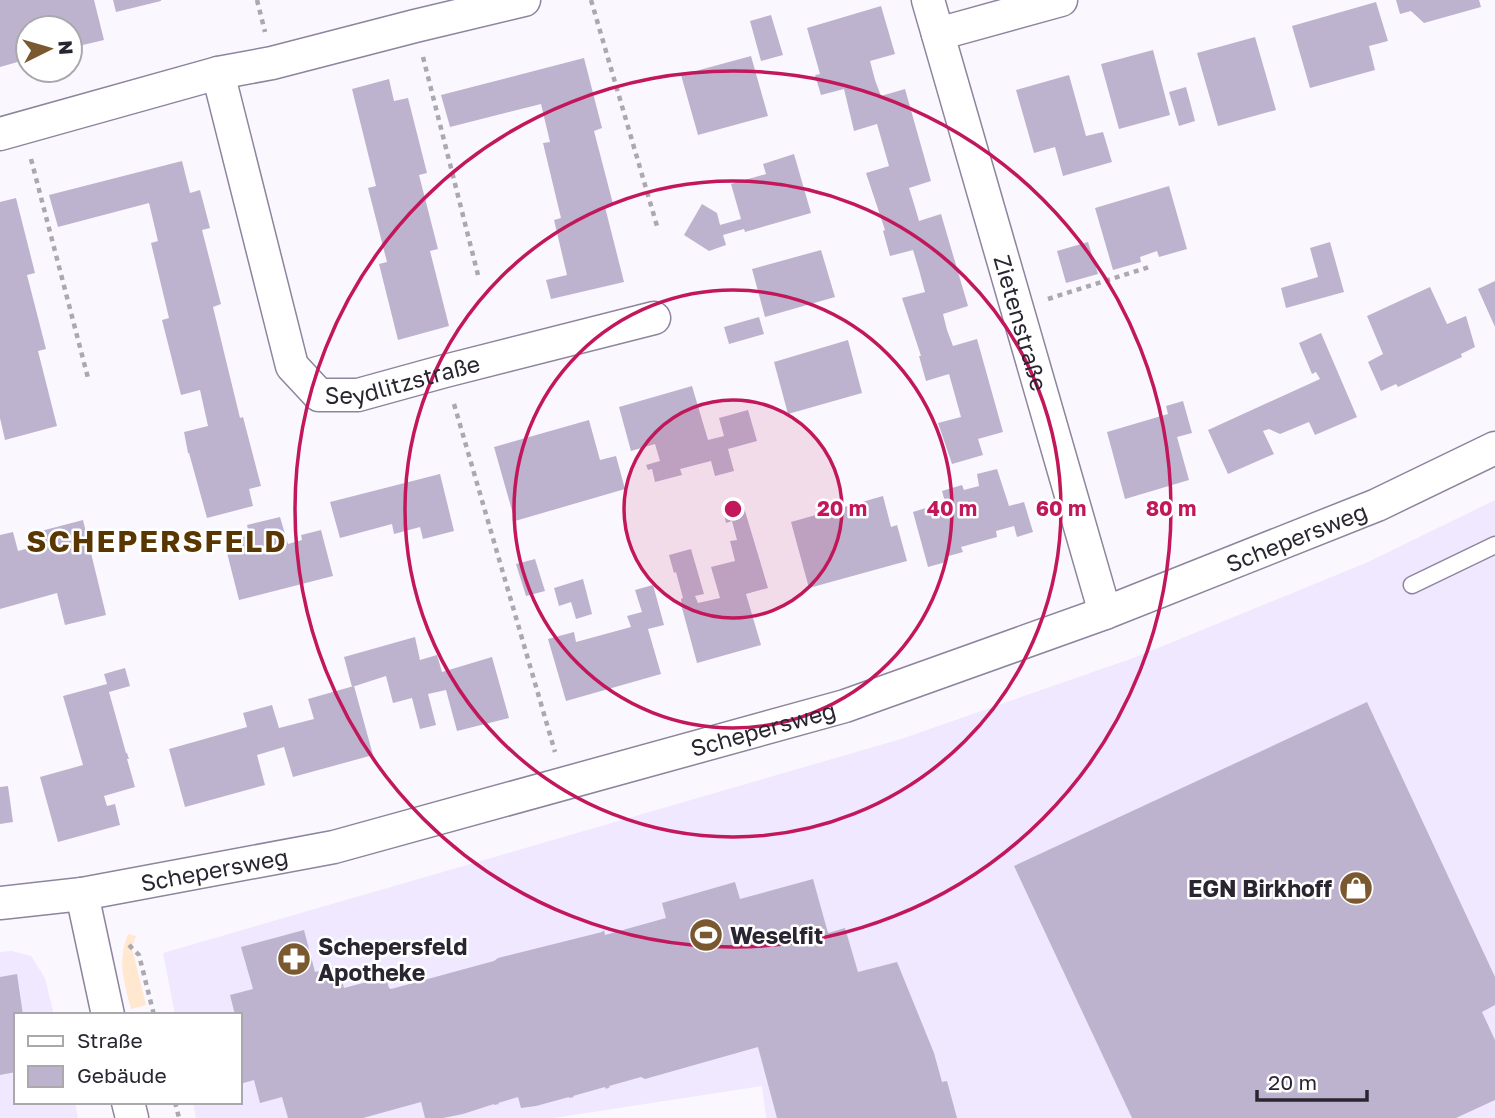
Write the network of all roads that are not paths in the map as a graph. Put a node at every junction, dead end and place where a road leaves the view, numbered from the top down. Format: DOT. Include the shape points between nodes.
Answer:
graph roads {
  1 [pos="524,0"];
  2 [pos="928,0"];
  3 [pos="1061,0"];
  4 [pos="938,34"];
  5 [pos="218,74"];
  6 [pos="11,130"];
  7 [pos="654,318"];
  8 [pos="1495,448"];
  9 [pos="1495,545"];
  10 [pos="1412,585"];
  11 [pos="1105,613"];
  12 [pos="82,894"];
  13 [pos="0,904"];
  14 [pos="108,1013"];
  1 -- 5 [label="street"];
  2 -- 4 [label="street, Zietenstraße"];
  3 -- 4 [label="street"];
  4 -- 11 [label="street, Zietenstraße"];
  5 -- 6 [label="street"];
  5 -- 7 [label="street, Seydlitzstraße" via="292,366 319,395 358,395"];
  8 -- 11 [label="street, Schepersweg" via="1377,505"];
  9 -- 10 [label="lane"];
  11 -- 12 [label="street, Schepersweg" via="845,706 334,847"];
  12 -- 13 [label="street, Schepersweg"];
  12 -- 14 [label="street"];
}
